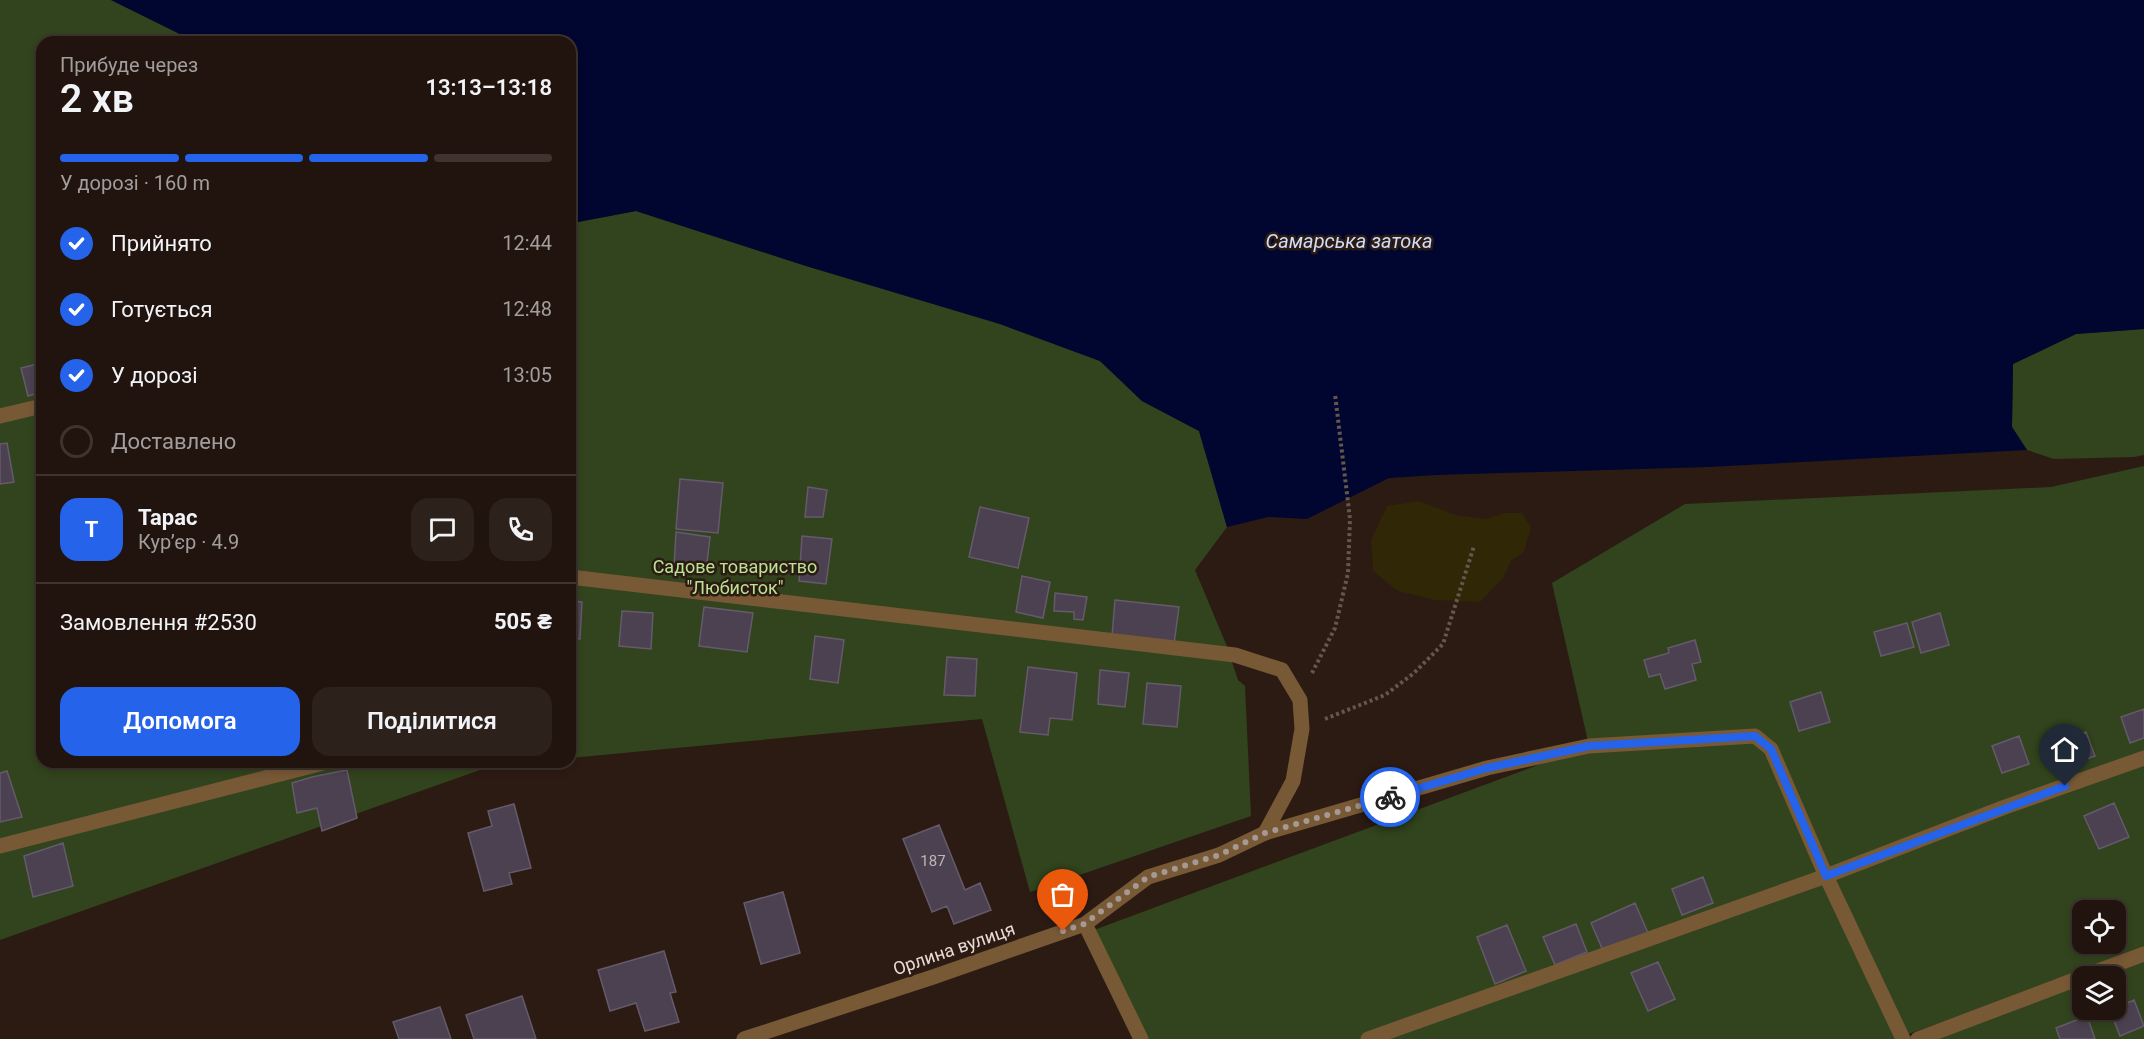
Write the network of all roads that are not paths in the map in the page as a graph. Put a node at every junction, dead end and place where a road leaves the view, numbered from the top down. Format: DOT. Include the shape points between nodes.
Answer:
graph roads {
  1 [pos="36,407"];
  2 [pos="0,416"];
  3 [pos="576,578"];
  4 [pos="2144,758"];
  5 [pos="304,768"];
  6 [pos="1265,833"];
  7 [pos="0,846"];
  8 [pos="1826,876"];
  9 [pos="1084,924"];
  10 [pos="2144,954"];
  11 [pos="2112,966"];
  12 [pos="2072,981"];
  13 [pos="744,1039"];
  14 [pos="1141,1039"];
  15 [pos="1368,1039"];
  16 [pos="1903,1039"];
  17 [pos="1918,1039"];
  1 -- 2 [label="street"];
  3 -- 6 [label="street" via="1235,655 1282,670 1300,700 1302,729 1293,781"];
  4 -- 8 [label="street"];
  5 -- 7 [label="street"];
  6 -- 8 [label="street, Орлина вулиця" via="1487,768 1589,746 1755,736 1771,749"];
  6 -- 9 [label="street, Орлина вулиця" via="1219,855 1148,877"];
  8 -- 15 [label="street"];
  8 -- 16 [label="street, Орлина вулиця"];
  9 -- 13 [label="street, Орлина вулиця"];
  9 -- 14 [label="street"];
  10 -- 11 [label="street"];
  12 -- 17 [label="street"];
}
